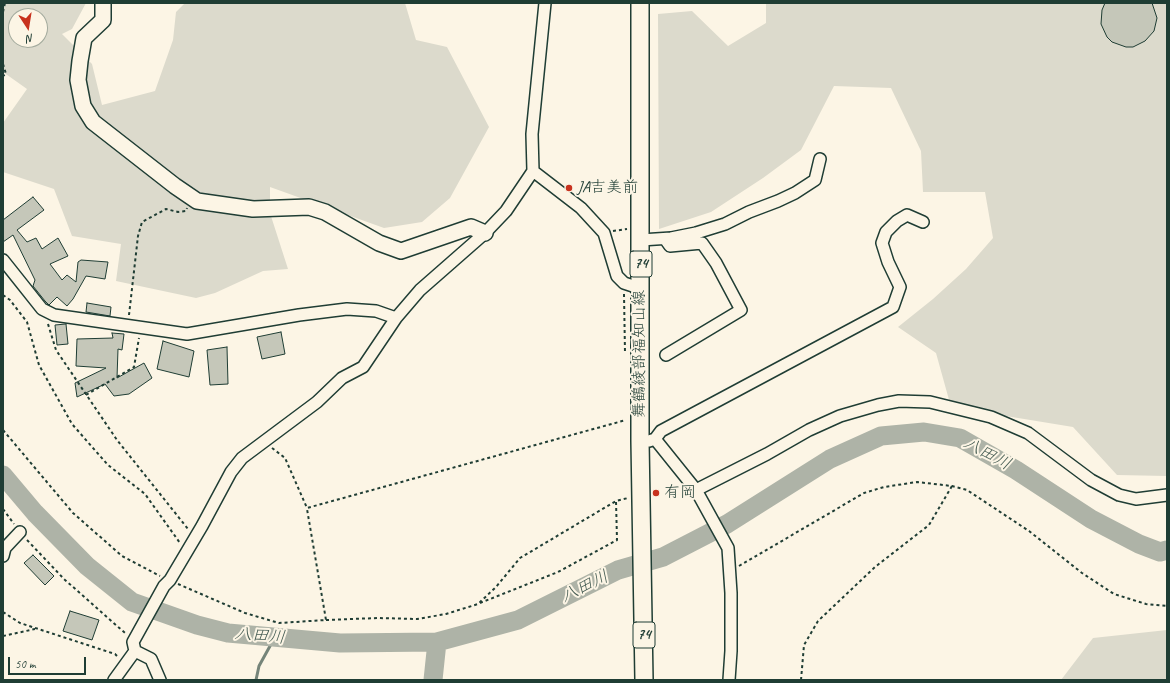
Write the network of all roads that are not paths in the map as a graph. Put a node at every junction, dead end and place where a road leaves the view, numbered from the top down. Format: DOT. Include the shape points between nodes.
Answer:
graph roads {
  1 [pos="103,3"];
  2 [pos="545,3"];
  3 [pos="640,3"];
  4 [pos="820,159"];
  5 [pos="533,171"];
  6 [pos="923,222"];
  7 [pos="485,233"];
  8 [pos="637,234"];
  9 [pos="665,239"];
  10 [pos="3,260"];
  11 [pos="632,285"];
  12 [pos="396,318"];
  13 [pos="666,355"];
  14 [pos="647,440"];
  15 [pos="696,490"];
  16 [pos="1167,495"];
  17 [pos="20,532"];
  18 [pos="3,556"];
  19 [pos="134,646"];
  20 [pos="114,680"];
  21 [pos="160,680"];
  22 [pos="644,680"];
  23 [pos="729,680"];
  1 -- 7 [label="street" via="103,20 84,38 78,80 83,106 93,122 192,197 253,209 309,207 325,212 379,243 401,251 471,227"];
  2 -- 5 [label="street" via="532,134"];
  3 -- 8 [label="main road, 舞鶴綾部福知山線 / 74"];
  4 -- 9 [label="street" via="815,180 795,193 725,224"];
  5 -- 7 [label="street" via="506,211"];
  5 -- 11 [label="street" via="581,208 604,233 617,276"];
  6 -- 14 [label="street" via="907,215 886,232 882,243 900,287 892,306"];
  7 -- 12 [label="street" via="420,290"];
  8 -- 9 [label="street"];
  8 -- 11 [label="main road, 舞鶴綾部福知山線 / 74"];
  9 -- 13 [label="street" via="670,246 702,243 716,263 741,310"];
  10 -- 12 [label="street" via="42,309 54,315 128,326 197,334 347,309 376,311"];
  11 -- 14 [label="main road, 舞鶴綾部福知山線 / 74"];
  12 -- 19 [label="street" via="363,367 342,378 318,402 242,458 231,472 140,629"];
  14 -- 15 [label="street"];
  14 -- 22 [label="main road, 舞鶴綾部福知山線 / 74" via="641,495"];
  15 -- 16 [label="street" via="833,419 899,401 930,402 997,420 1028,433 1090,480 1119,495 1136,499"];
  15 -- 23 [label="street" via="728,548 731,651"];
  17 -- 18 [label="street" via="5,548"];
  19 -- 20 [label="street"];
  19 -- 21 [label="street" via="151,659"];
}
